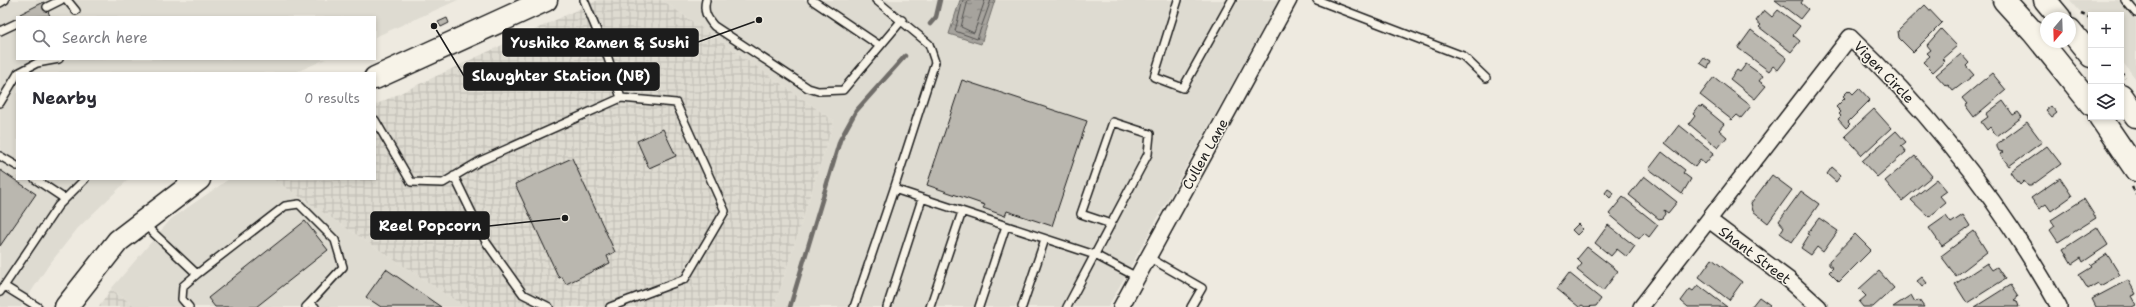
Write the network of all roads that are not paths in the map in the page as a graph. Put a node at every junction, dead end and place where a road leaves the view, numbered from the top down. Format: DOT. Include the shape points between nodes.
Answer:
graph roads {
  1 [pos="5,0"];
  2 [pos="61,0"];
  3 [pos="67,0"];
  4 [pos="546,0"];
  5 [pos="584,0"];
  6 [pos="706,0"];
  7 [pos="812,0"];
  8 [pos="1178,0"];
  9 [pos="1232,0"];
  10 [pos="1289,0"];
  11 [pos="1317,0"];
  12 [pos="2004,0"];
  13 [pos="2045,0"];
  14 [pos="2125,0"];
  15 [pos="881,1"];
  16 [pos="0,3"];
  17 [pos="47,7"];
  18 [pos="76,11"];
  19 [pos="2059,12"];
  20 [pos="2136,13"];
  21 [pos="902,20"];
  22 [pos="16,23"];
  23 [pos="0,31"];
  24 [pos="2076,31"];
  25 [pos="880,46"];
  26 [pos="2088,51"];
  27 [pos="54,60"];
  28 [pos="21,72"];
  29 [pos="16,77"];
  30 [pos="376,78"];
  31 [pos="1486,78"];
  32 [pos="621,98"];
  33 [pos="2124,99"];
  34 [pos="2088,100"];
  35 [pos="1,101"];
  36 [pos="2136,116"];
  37 [pos="2102,120"];
  38 [pos="376,122"];
  39 [pos="0,156"];
  40 [pos="16,165"];
  41 [pos="2136,170"];
  42 [pos="454,176"];
  43 [pos="36,180"];
  44 [pos="84,180"];
  45 [pos="198,180"];
  46 [pos="894,189"];
  47 [pos="65,199"];
  48 [pos="922,199"];
  49 [pos="962,212"];
  50 [pos="1709,220"];
  51 [pos="142,222"];
  52 [pos="1111,224"];
  53 [pos="1006,226"];
  54 [pos="1045,239"];
  55 [pos="1095,255"];
  56 [pos="1148,257"];
  57 [pos="197,274"];
  58 [pos="1137,277"];
  59 [pos="2,289"];
  60 [pos="310,306"];
  61 [pos="38,307"];
  62 [pos="66,307"];
  63 [pos="189,307"];
  64 [pos="549,307"];
  65 [pos="610,307"];
  66 [pos="854,307"];
  67 [pos="887,307"];
  68 [pos="930,307"];
  69 [pos="979,307"];
  70 [pos="1022,307"];
  71 [pos="1068,307"];
  72 [pos="1121,307"];
  73 [pos="1192,307"];
  74 [pos="1641,307"];
  75 [pos="1819,307"];
  76 [pos="2059,307"];
  1 -- 16 [label="lane"];
  2 -- 17 [label="lane"];
  3 -- 18 [label="lane"];
  4 -- 30 [label="main road"];
  5 -- 32 [label="lane" via="607,55"];
  6 -- 25 [label="lane" via="704,6 707,18 714,26 808,88 818,91 843,90"];
  7 -- 25 [label="lane"];
  8 -- 9 [label="lane" via="1154,77 1183,88"];
  10 -- 56 [label="street, Cullen Lane"];
  11 -- 31 [label="lane" via="1463,56"];
  12 -- 34 [label="main road"];
  13 -- 19 [label="main road"];
  14 -- 20 [label="lane"];
  15 -- 21 [label="lane"];
  21 -- 25 [label="lane"];
  21 -- 46 [label="lane" via="929,44 935,62"];
  22 -- 23 [label="lane"];
  24 -- 26 [label="main road"];
  27 -- 28 [label="lane" via="37,63"];
  29 -- 35 [label="lane"];
  32 -- 42 [label="lane" via="480,161"];
  32 -- 65 [label="lane" via="676,103 725,211 685,279"];
  33 -- 36 [label="main road"];
  37 -- 41 [label="main road"];
  38 -- 42 [label="lane" via="411,182 443,183"];
  39 -- 40 [label="lane"];
  42 -- 64 [label="lane" via="486,242 523,294"];
  43 -- 47 [label="lane"];
  44 -- 47 [label="lane"];
  45 -- 51 [label="main road"];
  46 -- 48 [label="lane"];
  46 -- 66 [label="lane"];
  47 -- 59 [label="lane"];
  48 -- 49 [label="lane"];
  48 -- 67 [label="lane"];
  49 -- 53 [label="lane"];
  49 -- 68 [label="lane"];
  50 -- 74 [label="street, Vigen Circle"];
  50 -- 75 [label="street, Shant Street" via="1789,280"];
  50 -- 76 [label="street, Vigen Circle" via="1850,37 1889,75 1947,141 2019,237"];
  51 -- 57 [label="lane"];
  51 -- 62 [label="main road" via="118,241"];
  52 -- 52 [label="lane" via="1148,154 1150,134 1113,122 1080,214"];
  52 -- 55 [label="lane"];
  53 -- 54 [label="lane"];
  53 -- 69 [label="lane"];
  54 -- 55 [label="lane"];
  54 -- 70 [label="lane"];
  55 -- 58 [label="lane"];
  55 -- 71 [label="lane"];
  56 -- 58 [label="street, Cullen Lane"];
  56 -- 73 [label="lane" via="1202,288"];
  57 -- 60 [label="lane" via="285,206 299,204 335,240 343,267"];
  57 -- 63 [label="lane" via="183,286 182,299"];
  58 -- 72 [label="street, Cullen Lane"];
  59 -- 61 [label="lane"];
}
